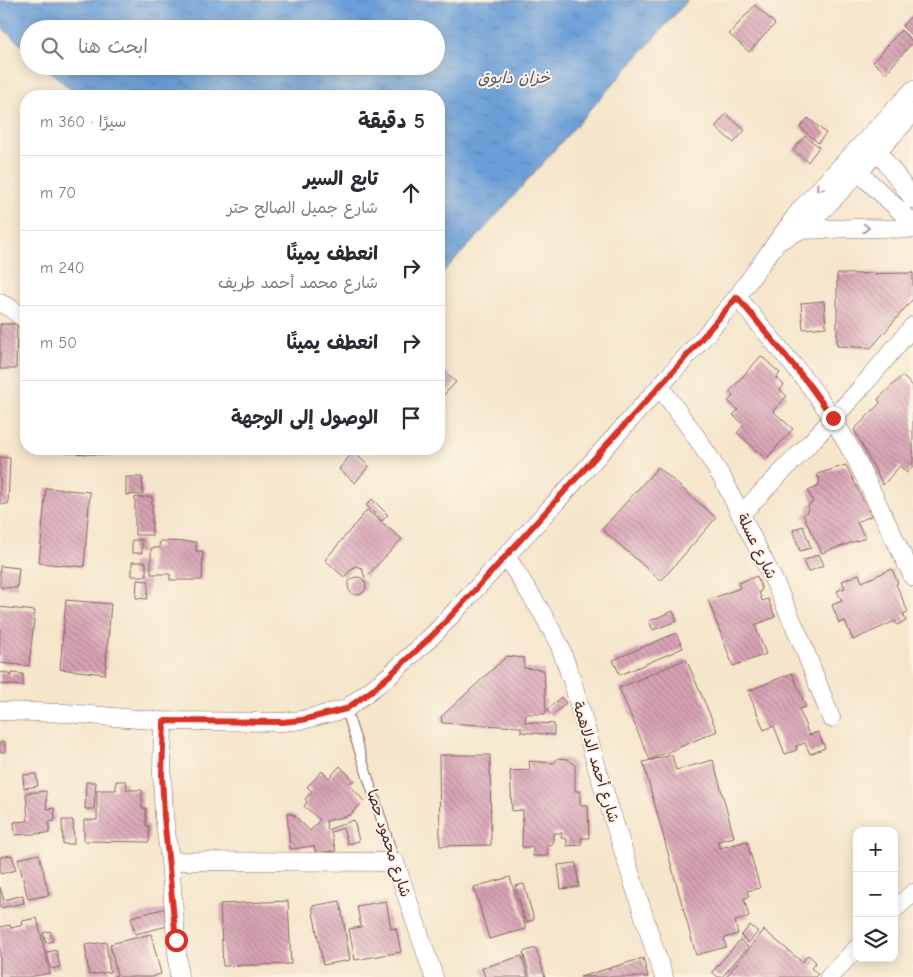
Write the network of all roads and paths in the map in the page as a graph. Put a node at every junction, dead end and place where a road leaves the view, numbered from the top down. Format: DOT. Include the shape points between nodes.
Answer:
graph roads {
  1 [pos="913,90"];
  2 [pos="913,113"];
  3 [pos="874,144"];
  4 [pos="845,161"];
  5 [pos="859,172"];
  6 [pos="913,199"];
  7 [pos="913,223"];
  8 [pos="913,229"];
  9 [pos="800,230"];
  10 [pos="779,241"];
  11 [pos="737,297"];
  12 [pos="0,303"];
  13 [pos="20,316"];
  14 [pos="913,326"];
  15 [pos="660,387"];
  16 [pos="833,418"];
  17 [pos="741,514"];
  18 [pos="506,556"];
  19 [pos="913,577"];
  20 [pos="346,709"];
  21 [pos="0,711"];
  22 [pos="831,718"];
  23 [pos="164,721"];
  24 [pos="170,861"];
  25 [pos="394,862"];
  26 [pos="913,893"];
  27 [pos="898,906"];
  28 [pos="853,952"];
  29 [pos="179,977"];
  30 [pos="434,977"];
  31 [pos="664,977"];
  32 [pos="829,977"];
  1 -- 3 [label="street"];
  2 -- 3 [label="street"];
  3 -- 4 [label="street"];
  3 -- 5 [label="street"];
  3 -- 6 [label="street"];
  4 -- 5 [label="street"];
  4 -- 10 [label="street, one-way" via="800,210"];
  5 -- 7 [label="street"];
  5 -- 9 [label="street"];
  9 -- 8 [label="street, one-way"];
  9 -- 10 [label="street"];
  10 -- 11 [label="street"];
  11 -- 15 [label="street"];
  11 -- 16 [label="street"];
  12 -- 13 [label="street"];
  14 -- 16 [label="street"];
  15 -- 17 [label="street, شارع عسلة" via="697,438"];
  15 -- 18 [label="street"];
  16 -- 17 [label="street"];
  16 -- 19 [label="street"];
  17 -- 22 [label="street, شارع عسلة" via="802,643"];
  18 -- 20 [label="street" via="435,633 390,675"];
  18 -- 31 [label="street, شارع أحمد الدلاهمة" via="541,611 562,653"];
  20 -- 23 [label="street" via="282,722"];
  20 -- 25 [label="lane, شارع محمود حصا"];
  21 -- 23 [label="street"];
  23 -- 24 [label="street" via="164,816"];
  24 -- 25 [label="street"];
  24 -- 29 [label="street"];
  25 -- 30 [label="street, شارع محمود حصا"];
  26 -- 27 [label="street"];
  28 -- 32 [label="street"];
}
